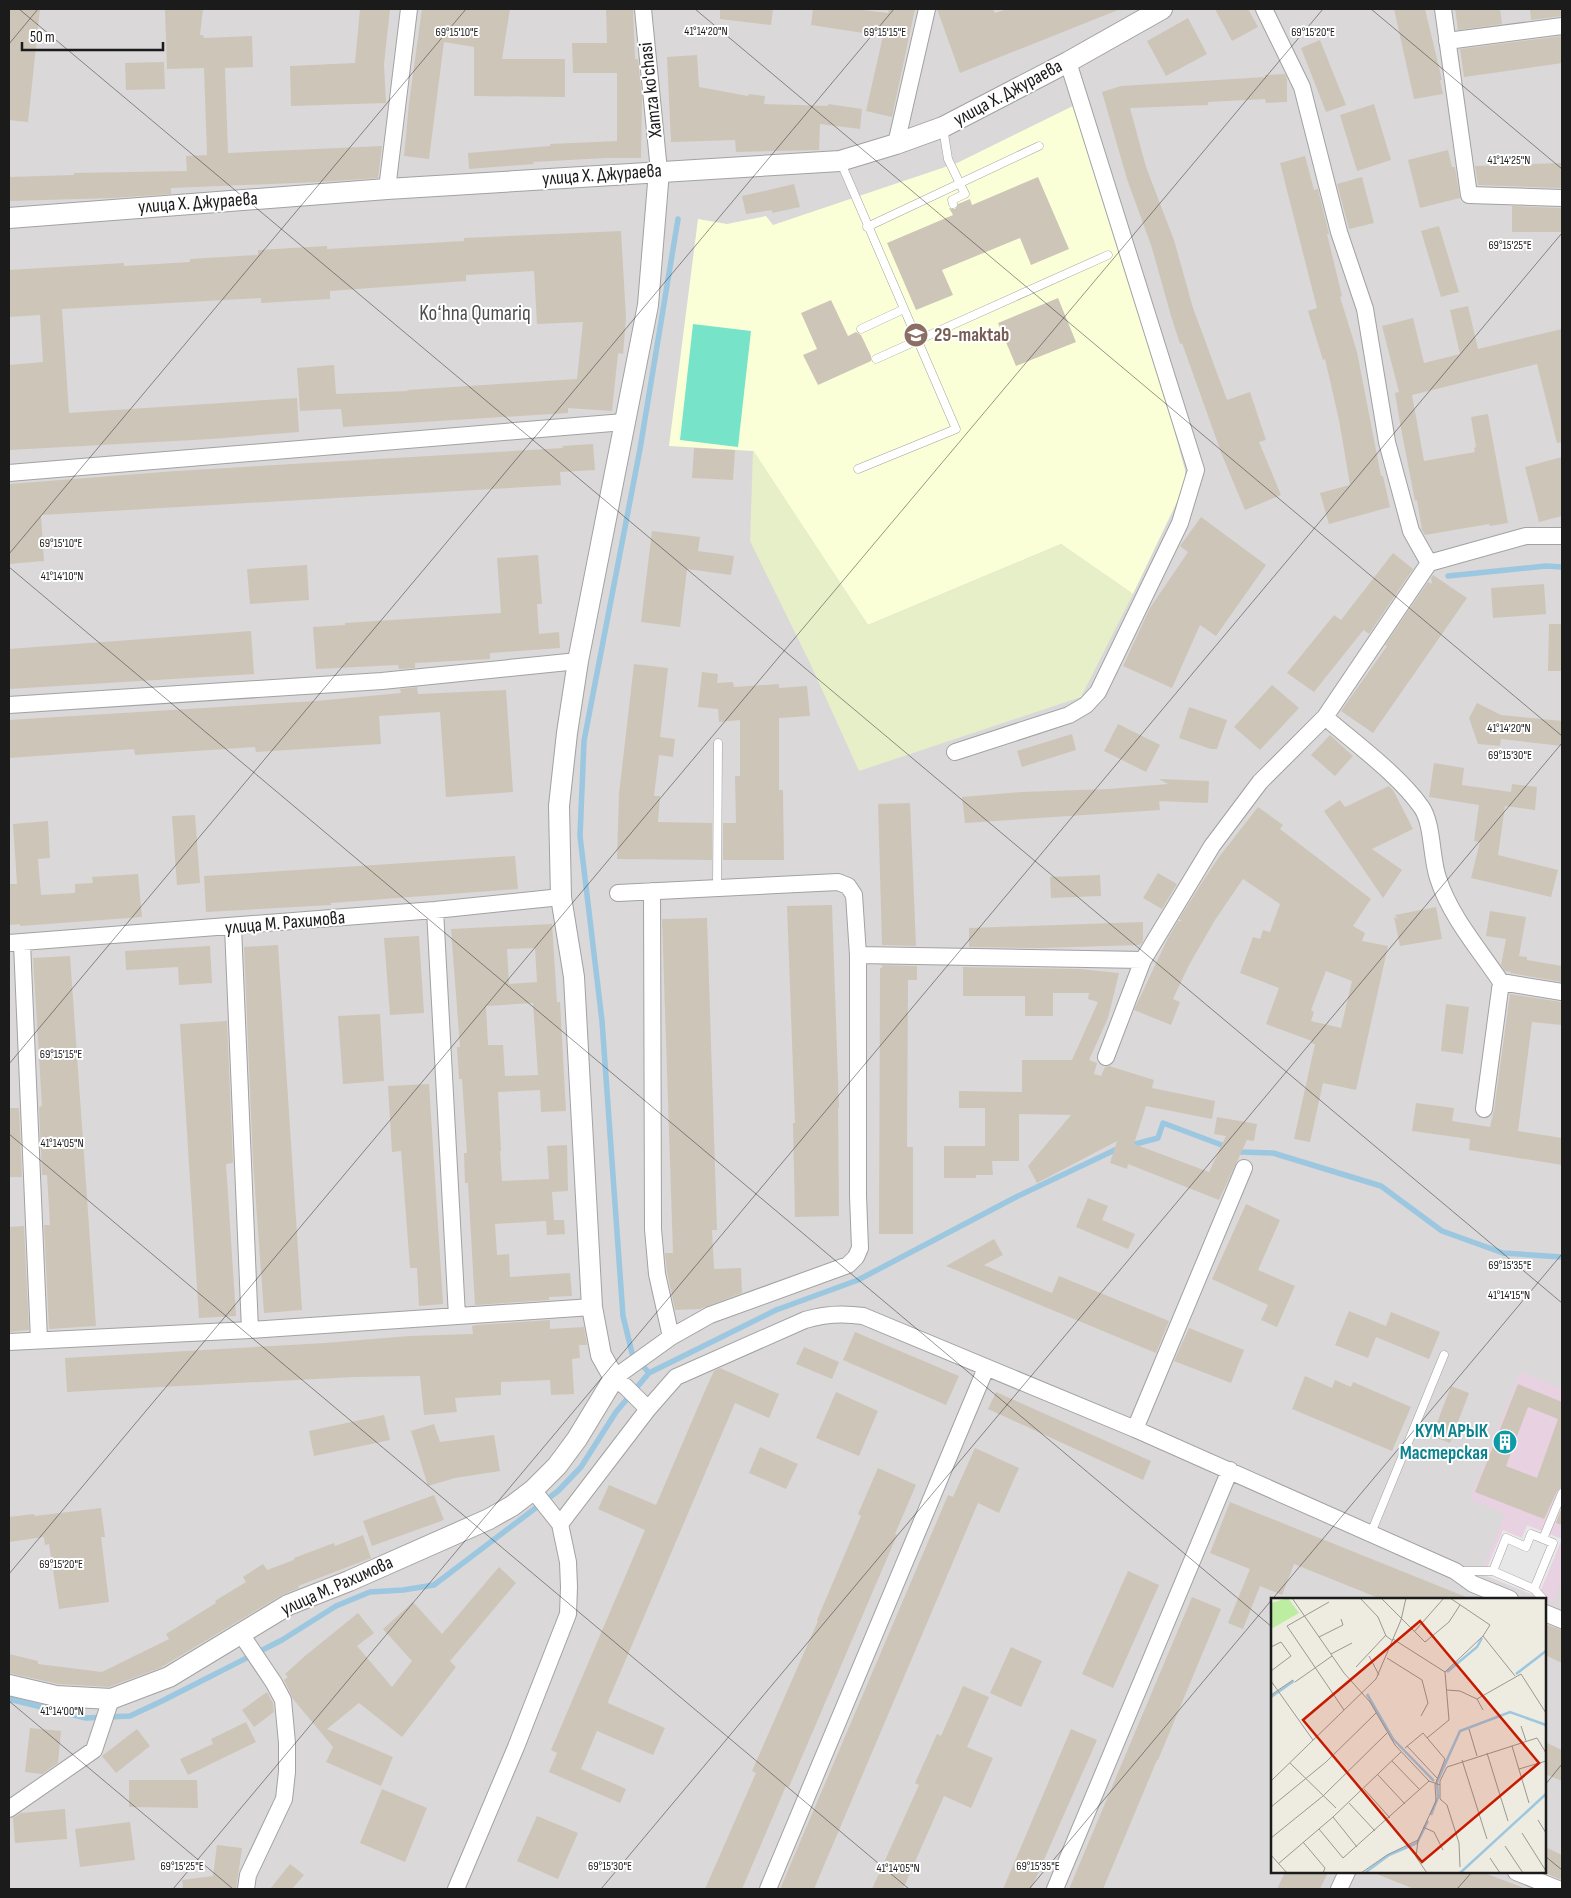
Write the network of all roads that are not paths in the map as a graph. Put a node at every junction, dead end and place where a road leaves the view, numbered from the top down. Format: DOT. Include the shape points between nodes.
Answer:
graph roads {
  1 [pos="409,9"];
  2 [pos="643,9"];
  3 [pos="927,9"];
  4 [pos="1162,9"];
  5 [pos="1264,9"];
  6 [pos="1443,9"];
  7 [pos="1562,26"];
  8 [pos="1447,41"];
  9 [pos="1068,62"];
  10 [pos="943,127"];
  11 [pos="896,144"];
  12 [pos="1039,146"];
  13 [pos="840,161"];
  14 [pos="659,171"];
  15 [pos="959,184"];
  16 [pos="387,189"];
  17 [pos="1562,198"];
  18 [pos="954,204"];
  19 [pos="9,218"];
  20 [pos="867,227"];
  21 [pos="1108,255"];
  22 [pos="904,309"];
  23 [pos="861,329"];
  24 [pos="918,340"];
  25 [pos="876,359"];
  26 [pos="624,422"];
  27 [pos="858,468"];
  28 [pos="9,473"];
  29 [pos="1562,536"];
  30 [pos="1429,563"];
  31 [pos="578,661"];
  32 [pos="9,705"];
  33 [pos="1325,717"];
  34 [pos="718,743"];
  35 [pos="955,752"];
  36 [pos="717,888"];
  37 [pos="652,891"];
  38 [pos="618,893"];
  39 [pos="560,897"];
  40 [pos="434,910"];
  41 [pos="233,927"];
  42 [pos="15,943"];
  43 [pos="858,954"];
  44 [pos="1143,960"];
  45 [pos="1501,982"];
  46 [pos="1562,992"];
  47 [pos="1106,1057"];
  48 [pos="1484,1109"];
  49 [pos="1244,1168"];
  50 [pos="592,1306"];
  51 [pos="457,1316"];
  52 [pos="250,1330"];
  53 [pos="671,1337"];
  54 [pos="39,1340"];
  55 [pos="9,1342"];
  56 [pos="1444,1355"];
  57 [pos="986,1368"];
  58 [pos="623,1378"];
  59 [pos="648,1409"];
  60 [pos="1135,1429"];
  61 [pos="1230,1470"];
  62 [pos="533,1490"];
  63 [pos="1562,1493"];
  64 [pos="560,1524"];
  65 [pos="1371,1533"];
  66 [pos="1543,1539"];
  67 [pos="1455,1571"];
  68 [pos="1493,1571"];
  69 [pos="1534,1589"];
  70 [pos="1470,1592"];
  71 [pos="1504,1598"];
  72 [pos="1542,1598"];
  73 [pos="1546,1614"];
  74 [pos="1562,1620"];
  75 [pos="245,1640"];
  76 [pos="9,1685"];
  77 [pos="111,1699"];
  78 [pos="9,1809"];
  79 [pos="1347,1873"];
  80 [pos="1518,1873"];
  81 [pos="246,1889"];
  82 [pos="456,1889"];
  83 [pos="768,1889"];
  84 [pos="1055,1889"];
  85 [pos="1339,1889"];
  86 [pos="1558,1889"];
  1 -- 16 [label="street"];
  2 -- 14 [label="street, Xamza ko'chasi"];
  3 -- 11 [label="street"];
  4 -- 9 [label="street, улица Х. Джураева"];
  5 -- 30 [label="street" via="1302,87 1339,232 1365,309 1387,442 1411,531"];
  6 -- 8 [label="street"];
  7 -- 8 [label="street"];
  8 -- 17 [label="street" via="1469,195"];
  9 -- 10 [label="street, улица Х. Джураева"];
  9 -- 35 [label="street" via="1196,470 1180,523 1098,692 1086,706 1069,715"];
  10 -- 11 [label="street, улица Х. Джураева"];
  10 -- 15 [label="lane" via="948,159"];
  11 -- 13 [label="street, улица Х. Джураева"];
  12 -- 15 [label="lane"];
  13 -- 14 [label="street, улица Х. Джураева"];
  13 -- 20 [label="lane"];
  14 -- 16 [label="street, улица Х. Джураева"];
  14 -- 26 [label="street" via="648,305"];
  15 -- 18 [label="lane" via="965,194 952,200"];
  15 -- 20 [label="lane"];
  16 -- 19 [label="street, улица Х. Джураева"];
  20 -- 22 [label="lane"];
  21 -- 24 [label="lane"];
  22 -- 23 [label="lane"];
  22 -- 24 [label="lane"];
  24 -- 25 [label="lane"];
  24 -- 27 [label="lane" via="956,429"];
  26 -- 28 [label="street"];
  26 -- 31 [label="street"];
  29 -- 30 [label="street" via="1526,536"];
  30 -- 33 [label="street"];
  31 -- 32 [label="street" via="382,681"];
  31 -- 39 [label="street" via="559,806"];
  33 -- 44 [label="street" via="1260,782 1212,846"];
  33 -- 45 [label="street" via="1402,784 1423,810 1438,879 1456,917"];
  34 -- 36 [label="lane"];
  36 -- 37 [label="street"];
  36 -- 43 [label="street" via="838,882 848,886 854,895"];
  37 -- 38 [label="street"];
  37 -- 53 [label="street" via="653,1230 657,1274"];
  39 -- 40 [label="street, улица М. Рахимова"];
  39 -- 50 [label="street" via="574,977"];
  40 -- 41 [label="street, улица М. Рахимова"];
  40 -- 51 [label="street"];
  41 -- 42 [label="street, улица М. Рахимова"];
  41 -- 52 [label="street"];
  42 -- 54 [label="street"];
  43 -- 44 [label="street"];
  43 -- 53 [label="street" via="860,1248 856,1257 848,1265 710,1315"];
  44 -- 47 [label="street"];
  45 -- 46 [label="street"];
  45 -- 48 [label="street"];
  49 -- 60 [label="street"];
  50 -- 51 [label="street"];
  50 -- 58 [label="street" via="602,1354"];
  51 -- 52 [label="street"];
  52 -- 54 [label="street"];
  53 -- 58 [label="street"];
  54 -- 55 [label="street"];
  56 -- 65 [label="lane"];
  57 -- 59 [label="street" via="863,1316 819,1316 676,1377"];
  57 -- 60 [label="street"];
  57 -- 83 [label="street"];
  58 -- 59 [label="street"];
  58 -- 62 [label="street, улица М. Рахимова" via="557,1466"];
  59 -- 64 [label="street"];
  60 -- 61 [label="street"];
  61 -- 65 [label="street"];
  61 -- 84 [label="street"];
  62 -- 64 [label="street"];
  62 -- 75 [label="street, улица М. Рахимова" via="489,1520 288,1605"];
  63 -- 66 [label="lane"];
  64 -- 82 [label="street" via="568,1562 568,1614"];
  65 -- 67 [label="street"];
  66 -- 68 [label="lane" via="1531,1534 1526,1547 1506,1538"];
  66 -- 69 [label="lane" via="1553,1543"];
  67 -- 68 [label="lane"];
  67 -- 70 [label="street"];
  68 -- 69 [label="lane"];
  69 -- 72 [label="lane"];
  70 -- 71 [label="street"];
  73 -- 74 [label="street"];
  75 -- 77 [label="street, улица М. Рахимова" via="169,1678"];
  75 -- 81 [label="street" via="283,1700 287,1772 284,1799 248,1875"];
  76 -- 77 [label="street, улица М. Рахимова" via="56,1696"];
  77 -- 78 [label="street" via="94,1750"];
  79 -- 85 [label="street"];
  80 -- 86 [label="street"];
}
